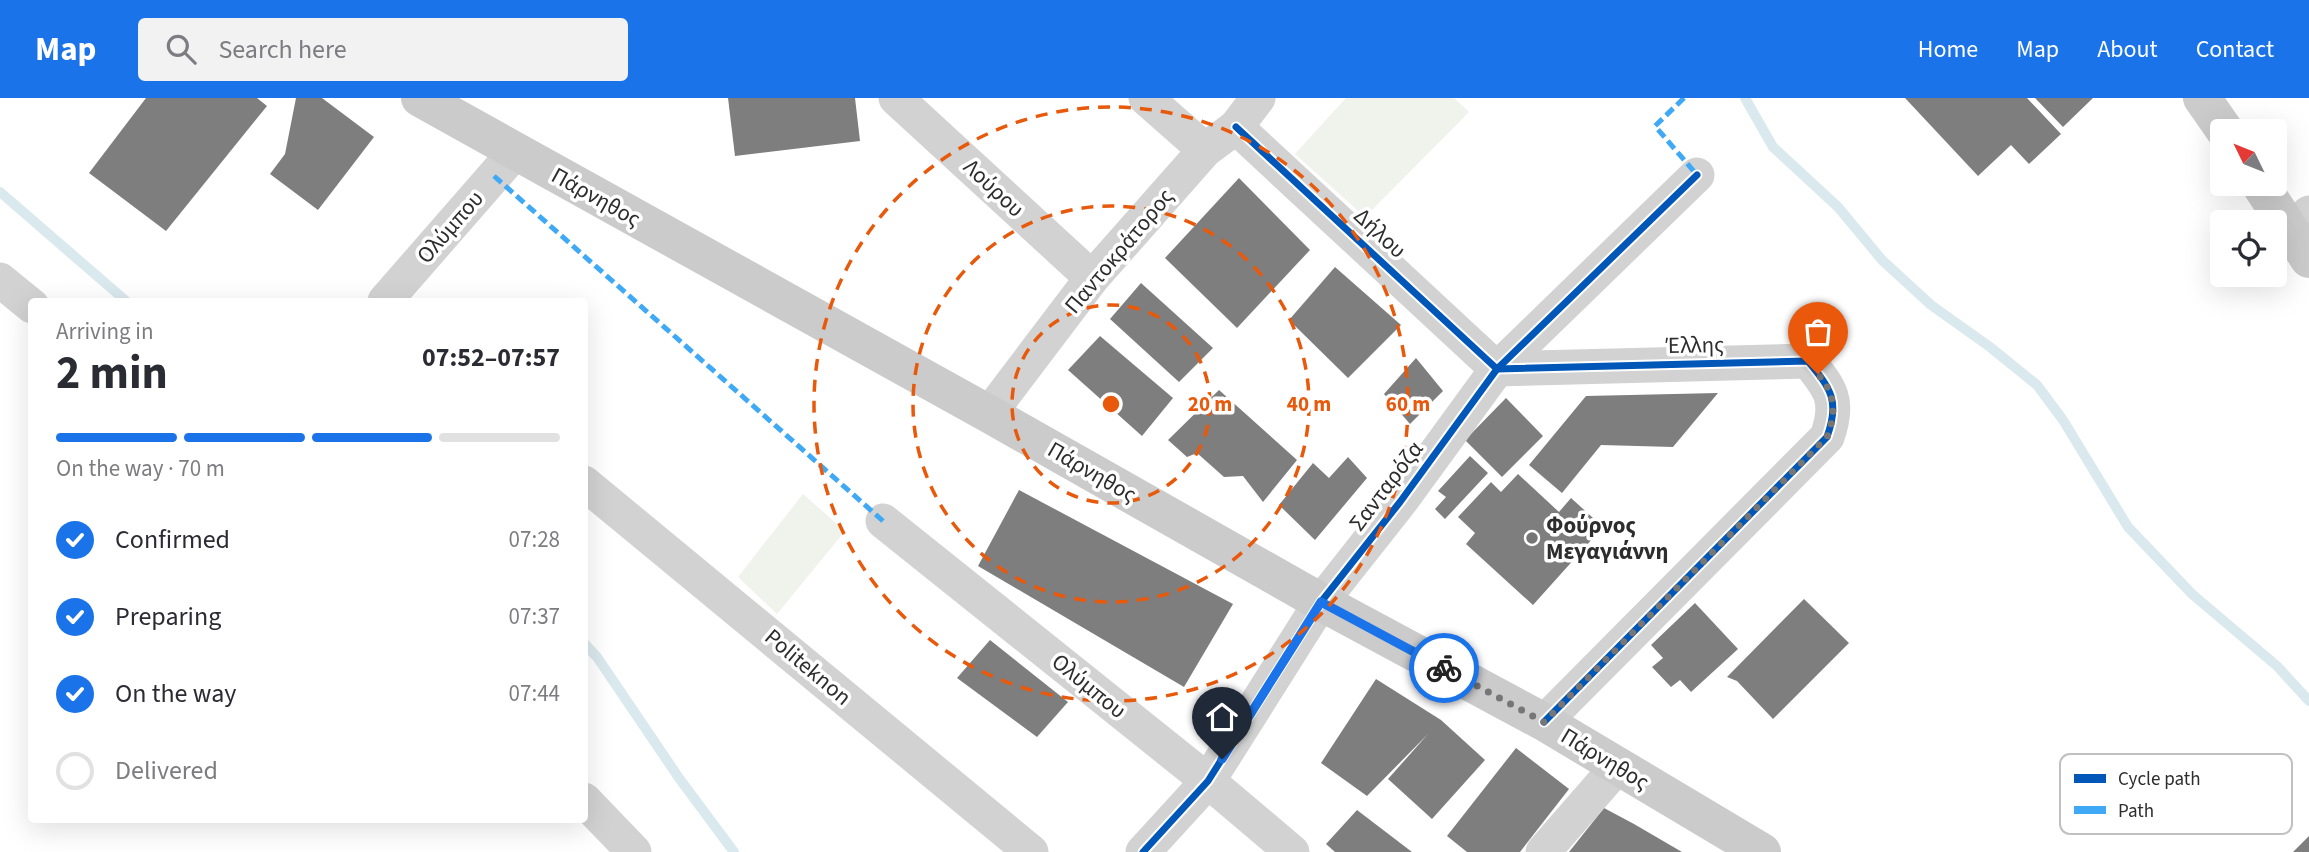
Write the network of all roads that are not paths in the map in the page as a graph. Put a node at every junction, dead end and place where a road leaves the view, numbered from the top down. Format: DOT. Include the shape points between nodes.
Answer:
graph roads {
  1 [pos="419,98"];
  2 [pos="897,98"];
  3 [pos="1146,98"];
  4 [pos="1258,98"];
  5 [pos="2202,98"];
  6 [pos="2216,119"];
  7 [pos="1236,127"];
  8 [pos="1205,150"];
  9 [pos="514,152"];
  10 [pos="1697,175"];
  11 [pos="2270,196"];
  12 [pos="2303,234"];
  13 [pos="1091,278"];
  14 [pos="0,280"];
  15 [pos="388,298"];
  16 [pos="28,303"];
  17 [pos="1497,369"];
  18 [pos="989,414"];
  19 [pos="588,485"];
  20 [pos="883,521"];
  21 [pos="1321,602"];
  22 [pos="1544,722"];
  23 [pos="1617,767"];
  24 [pos="1208,781"];
  25 [pos="588,804"];
  26 [pos="634,852"];
  27 [pos="1031,852"];
  28 [pos="1143,852"];
  29 [pos="1292,852"];
  30 [pos="1543,852"];
  31 [pos="1762,852"];
  1 -- 9 [label="main road, Πάρνηθος"];
  2 -- 13 [label="street, Λούρου"];
  3 -- 8 [label="street"];
  4 -- 7 [label="street, Παντοκράτορος"];
  5 -- 6 [label="main road"];
  7 -- 8 [label="street, Παντοκράτορος"];
  7 -- 17 [label="street, Δήλου"];
  8 -- 13 [label="street, Παντοκράτορος"];
  9 -- 15 [label="street, Ολύμπου"];
  9 -- 18 [label="main road, Πάρνηθος"];
  10 -- 17 [label="street, Σανταρόζα"];
  11 -- 12 [label="main road"];
  13 -- 18 [label="street, Παντοκράτορος"];
  14 -- 16 [label="street"];
  17 -- 21 [label="street, Σανταρόζα"];
  17 -- 22 [label="street, Έλλης" via="1808,361 1828,386 1834,417 1827,437"];
  18 -- 21 [label="main road, Πάρνηθος"];
  19 -- 27 [label="street, Politeknon"];
  20 -- 24 [label="street, Ολύμπου"];
  21 -- 22 [label="main road, Πάρνηθος"];
  21 -- 24 [label="street, Σανταρόζα"];
  22 -- 23 [label="main road, Πάρνηθος"];
  23 -- 30 [label="street"];
  23 -- 31 [label="main road, Πάρνηθος"];
  24 -- 28 [label="street, Σανταρόζα"];
  24 -- 29 [label="street, Ολύμπου"];
  25 -- 26 [label="street"];
}
